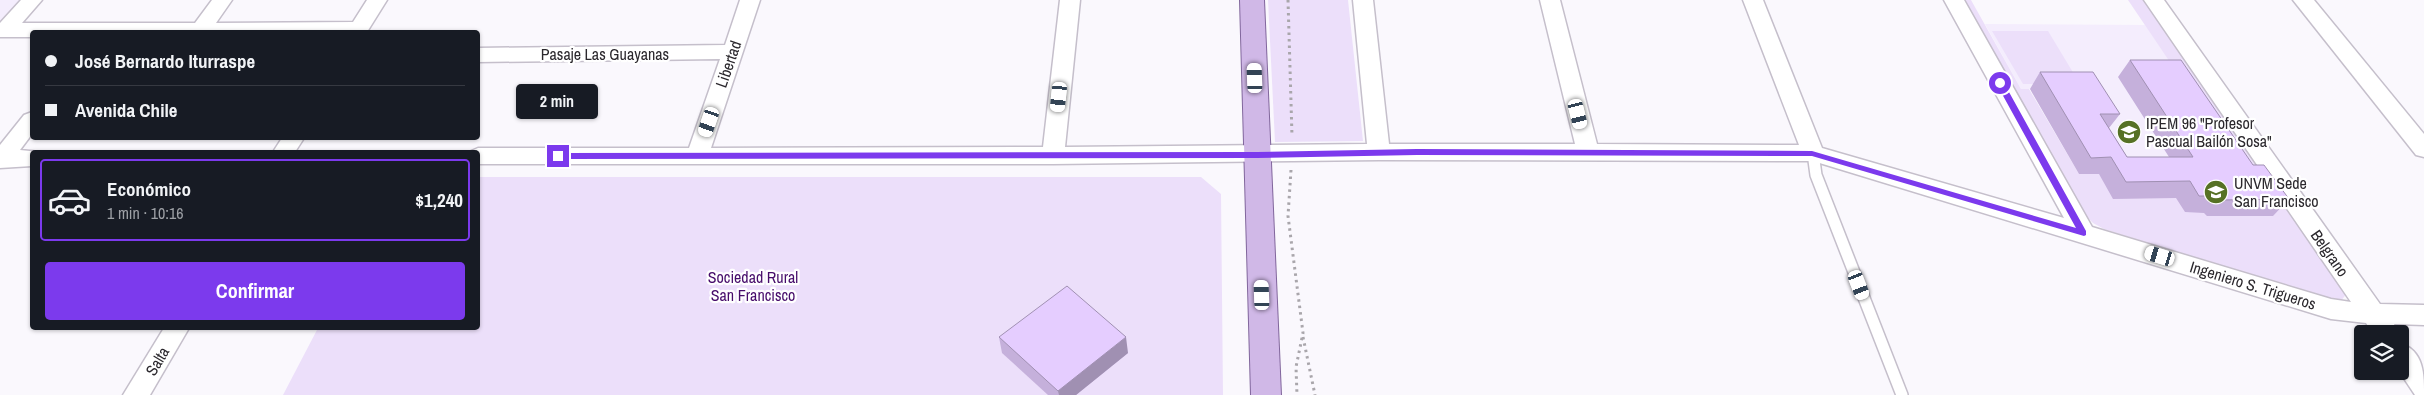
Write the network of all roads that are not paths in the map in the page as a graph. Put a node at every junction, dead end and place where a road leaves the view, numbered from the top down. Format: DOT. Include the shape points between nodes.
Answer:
graph roads {
  1 [pos="32,0"];
  2 [pos="222,0"];
  3 [pos="377,0"];
  4 [pos="750,0"];
  5 [pos="1070,0"];
  6 [pos="1252,0"];
  7 [pos="1362,0"];
  8 [pos="1550,0"];
  9 [pos="1753,0"];
  10 [pos="1954,0"];
  11 [pos="2154,0"];
  12 [pos="2303,0"];
  13 [pos="201,29"];
  14 [pos="3,30"];
  15 [pos="30,30"];
  16 [pos="154,30"];
  17 [pos="280,30"];
  18 [pos="359,30"];
  19 [pos="732,52"];
  20 [pos="480,55"];
  21 [pos="30,123"];
  22 [pos="2424,149"];
  23 [pos="1379,152"];
  24 [pos="1588,152"];
  25 [pos="1812,154"];
  26 [pos="1257,155"];
  27 [pos="480,156"];
  28 [pos="698,156"];
  29 [pos="1053,156"];
  30 [pos="30,158"];
  31 [pos="1,159"];
  32 [pos="2084,233"];
  33 [pos="2373,314"];
  34 [pos="2424,315"];
  35 [pos="2381,325"];
  36 [pos="176,330"];
  37 [pos="2409,366"];
  38 [pos="2424,387"];
  39 [pos="136,395"];
  40 [pos="1266,395"];
  41 [pos="1902,395"];
  1 -- 14 [label="street"];
  2 -- 13 [label="street"];
  3 -- 18 [label="street"];
  4 -- 19 [label="street, Libertad"];
  5 -- 29 [label="street"];
  6 -- 26 [label="main road"];
  7 -- 23 [label="street"];
  8 -- 24 [label="street"];
  9 -- 25 [label="street"];
  10 -- 32 [label="street"];
  11 -- 33 [label="street, Belgrano"];
  12 -- 22 [label="street"];
  13 -- 16 [label="street"];
  13 -- 17 [label="street"];
  14 -- 15 [label="street"];
  19 -- 20 [label="street, Pasaje Las Guayanas"];
  19 -- 28 [label="street, Libertad"];
  21 -- 31 [label="street"];
  23 -- 24 [label="street, Ingeniero S. Trigueros"];
  23 -- 26 [label="street, Ingeniero S. Trigueros"];
  24 -- 25 [label="street, Ingeniero S. Trigueros"];
  25 -- 32 [label="street, Ingeniero S. Trigueros"];
  25 -- 41 [label="lane" via="1816,175"];
  26 -- 29 [label="street, Ingeniero S. Trigueros"];
  26 -- 40 [label="main road"];
  27 -- 28 [label="street, Ingeniero S. Trigueros"];
  28 -- 29 [label="street, Ingeniero S. Trigueros"];
  30 -- 31 [label="street"];
  32 -- 33 [label="street, Ingeniero S. Trigueros" via="2332,309"];
  33 -- 34 [label="street, Ingeniero S. Trigueros"];
  33 -- 35 [label="street, Belgrano"];
  36 -- 39 [label="street, Salta"];
  37 -- 38 [label="street"];
}
